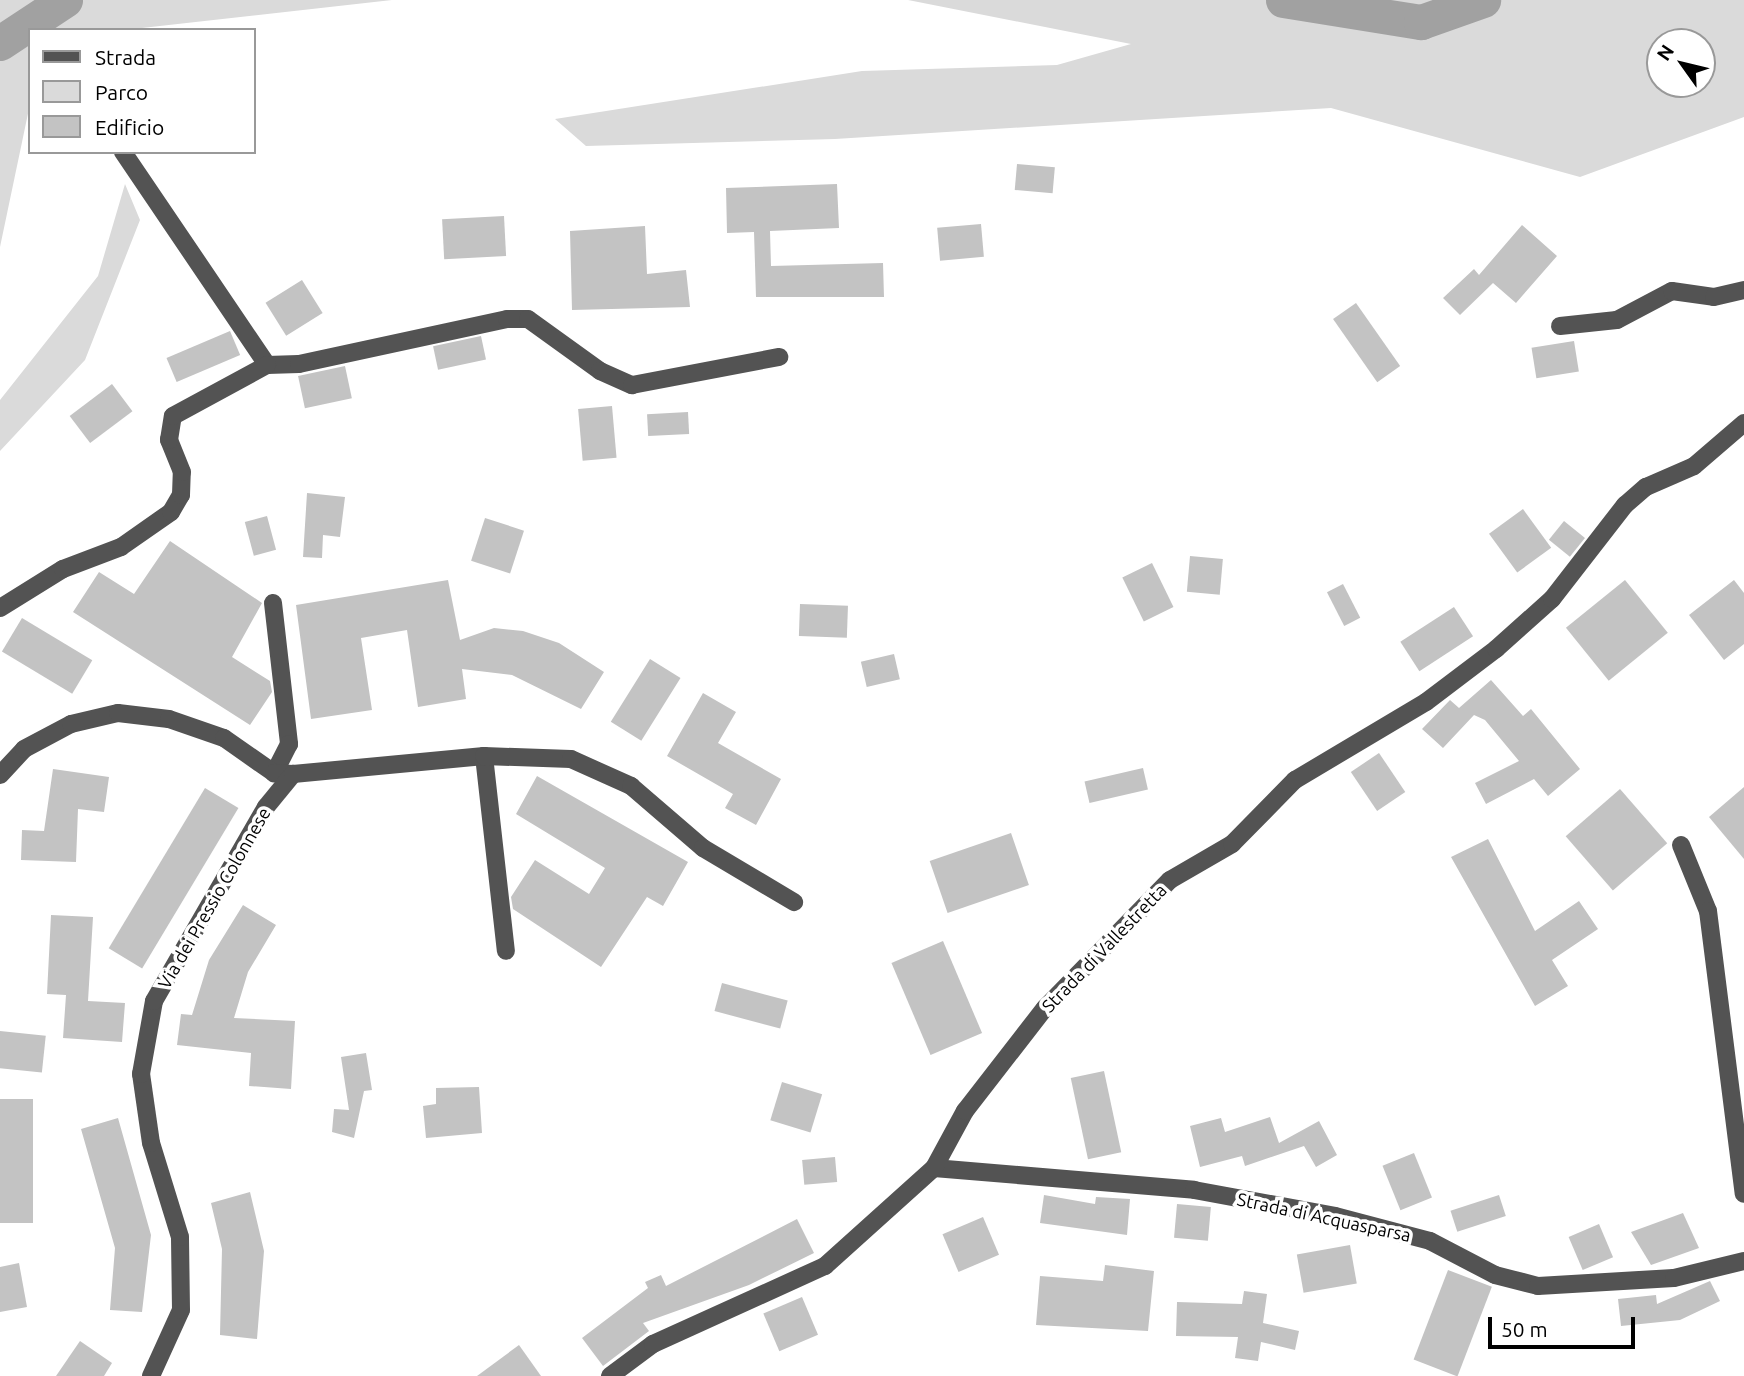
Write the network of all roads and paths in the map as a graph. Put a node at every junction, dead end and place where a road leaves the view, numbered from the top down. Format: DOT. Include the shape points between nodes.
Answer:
graph roads {
  1 [pos="124,154"];
  2 [pos="1744,289"];
  3 [pos="1560,326"];
  4 [pos="779,357"];
  5 [pos="267,365"];
  6 [pos="1744,423"];
  7 [pos="273,603"];
  8 [pos="0,608"];
  9 [pos="484,756"];
  10 [pos="274,773"];
  11 [pos="293,774"];
  12 [pos="0,775"];
  13 [pos="1681,845"];
  14 [pos="794,902"];
  15 [pos="506,951"];
  16 [pos="934,1168"];
  17 [pos="1744,1195"];
  18 [pos="1744,1261"];
  19 [pos="150,1376"];
  20 [pos="610,1376"];
  1 -- 5 [label="street"];
  2 -- 3 [label="street" via="1714,297 1672,291 1616,320"];
  4 -- 5 [label="street" via="632,384 600,371 527,319 507,319 299,364"];
  5 -- 8 [label="street" via="173,416 169,440 182,472 181,495 171,512 121,547 63,569"];
  6 -- 16 [label="street, Strada di Vallestretta" via="1694,466 1646,487 1625,505 1552,599 1496,649 1426,702 1295,780 1232,844 1170,880 1045,1008 965,1111"];
  7 -- 10 [label="street" via="289,744"];
  9 -- 11 [label="street"];
  9 -- 14 [label="street" via="571,759 631,786 703,848"];
  9 -- 15 [label="street"];
  10 -- 11 [label="street"];
  10 -- 12 [label="street" via="224,737 169,719 118,713 71,724 24,748"];
  11 -- 19 [label="street, Via dei Pressio Colonnese" via="266,807 154,1001 141,1074 151,1143 180,1237 181,1310"];
  13 -- 17 [label="street" via="1708,911"];
  16 -- 18 [label="street, Strada di Acquasparsa" via="1194,1190 1335,1216 1430,1241 1495,1275 1538,1286 1674,1278"];
  16 -- 20 [label="street, Strada di Vallestretta" via="825,1266 653,1344"];
}
